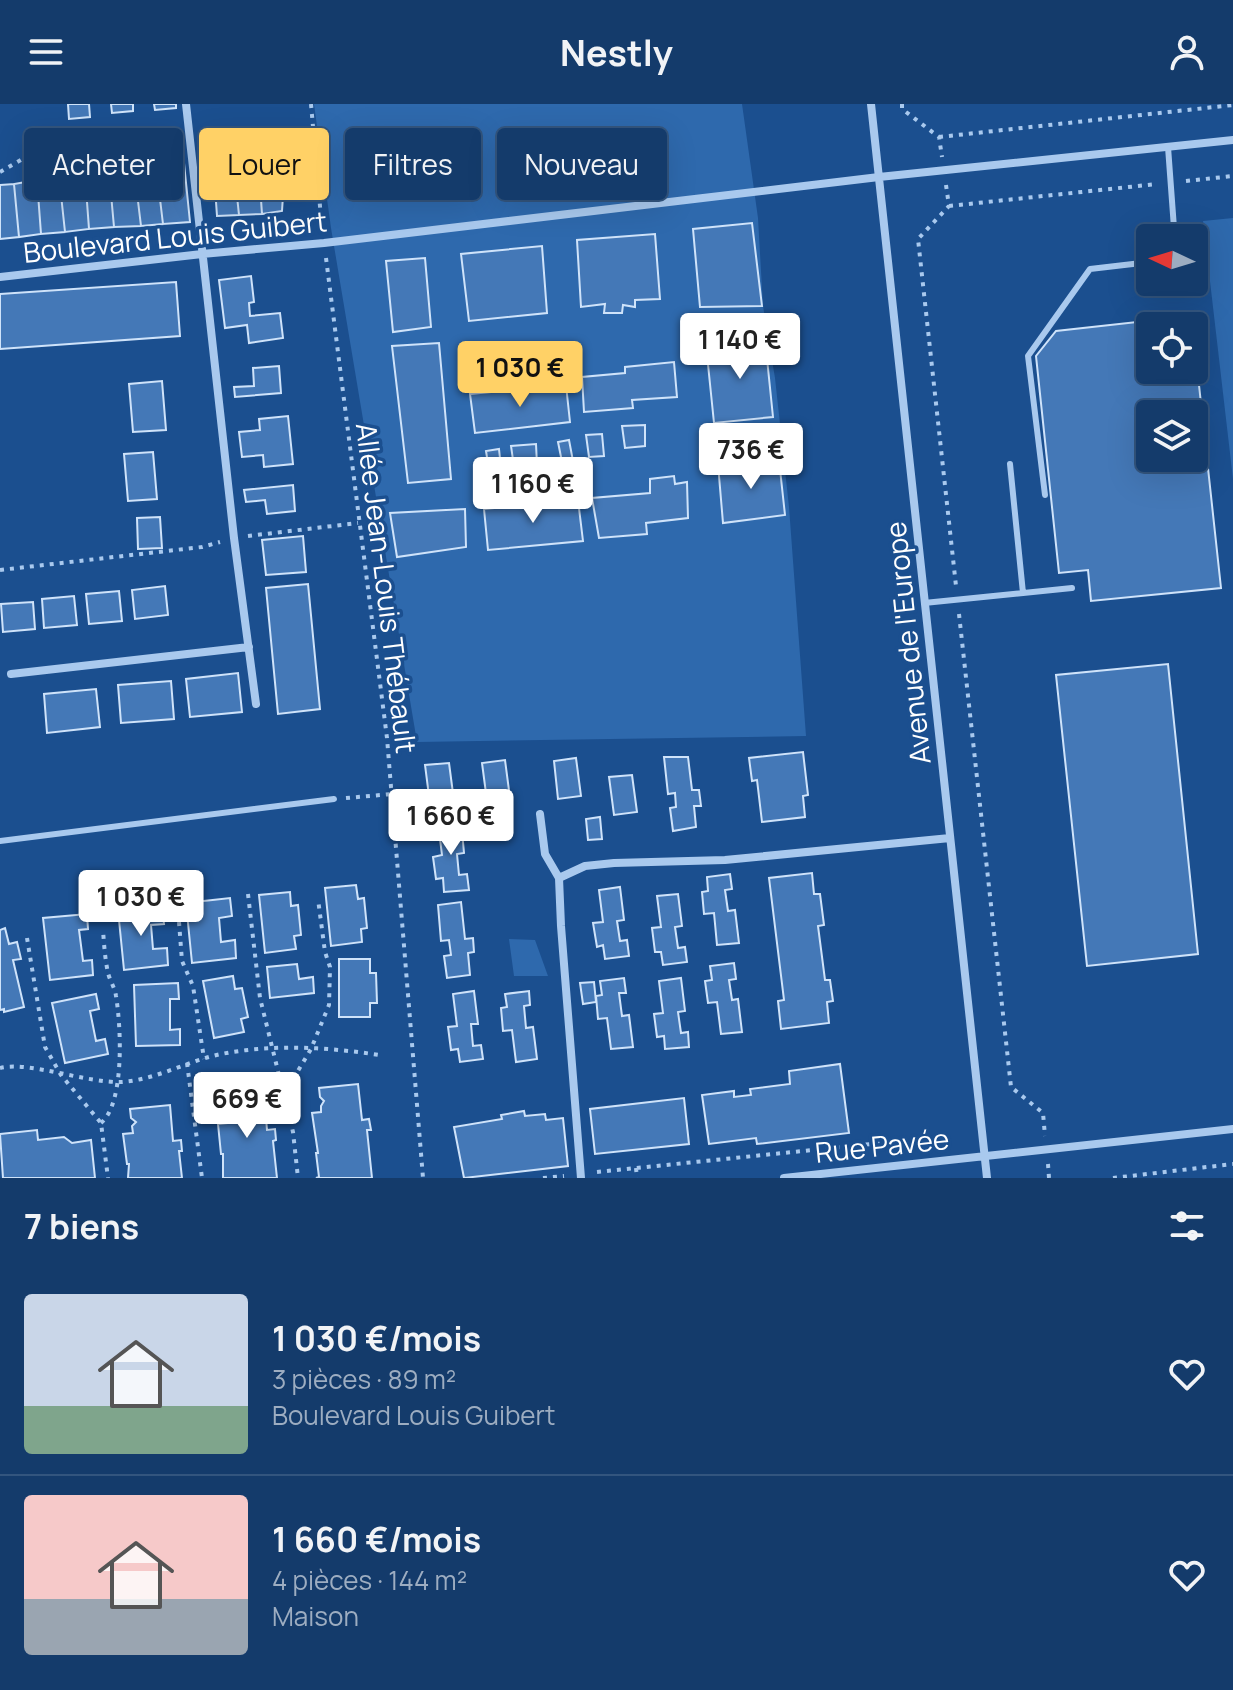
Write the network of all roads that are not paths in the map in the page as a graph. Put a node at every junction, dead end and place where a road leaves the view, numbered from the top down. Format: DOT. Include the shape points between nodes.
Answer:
graph roads {
  1 [pos="186,104"];
  2 [pos="871,104"];
  3 [pos="1233,140"];
  4 [pos="1168,147"];
  5 [pos="879,177"];
  6 [pos="1172,224"];
  7 [pos="202,254"];
  8 [pos="1136,264"];
  9 [pos="0,277"];
  10 [pos="1010,464"];
  11 [pos="1045,495"];
  12 [pos="1072,588"];
  13 [pos="1023,593"];
  14 [pos="924,603"];
  15 [pos="249,647"];
  16 [pos="11,674"];
  17 [pos="256,704"];
  18 [pos="334,799"];
  19 [pos="540,814"];
  20 [pos="950,838"];
  21 [pos="0,841"];
  22 [pos="559,878"];
  23 [pos="1233,1129"];
  24 [pos="985,1156"];
  25 [pos="581,1176"];
  26 [pos="784,1178"];
  27 [pos="987,1178"];
  1 -- 7 [label="street"];
  2 -- 5 [label="street, Avenue de l'Europe"];
  3 -- 4 [label="street, Boulevard Louis Guibert"];
  4 -- 5 [label="street, Boulevard Louis Guibert"];
  4 -- 6 [label="lane"];
  5 -- 7 [label="street, Boulevard Louis Guibert"];
  5 -- 14 [label="street, Avenue de l'Europe"];
  7 -- 9 [label="street, Boulevard Louis Guibert"];
  7 -- 15 [label="street"];
  8 -- 11 [label="lane" via="1090,269 1028,356"];
  10 -- 13 [label="lane"];
  12 -- 13 [label="lane"];
  13 -- 14 [label="lane"];
  14 -- 20 [label="street, Avenue de l'Europe"];
  15 -- 16 [label="street"];
  15 -- 17 [label="street"];
  18 -- 21 [label="lane"];
  19 -- 22 [label="street" via="545,854"];
  20 -- 22 [label="street" via="725,860 614,863 585,866"];
  20 -- 24 [label="street, Avenue de l'Europe"];
  22 -- 25 [label="street"];
  23 -- 24 [label="street, Rue Pavée"];
  24 -- 26 [label="street, Rue Pavée"];
  24 -- 27 [label="street, Avenue de l'Europe"];
}
